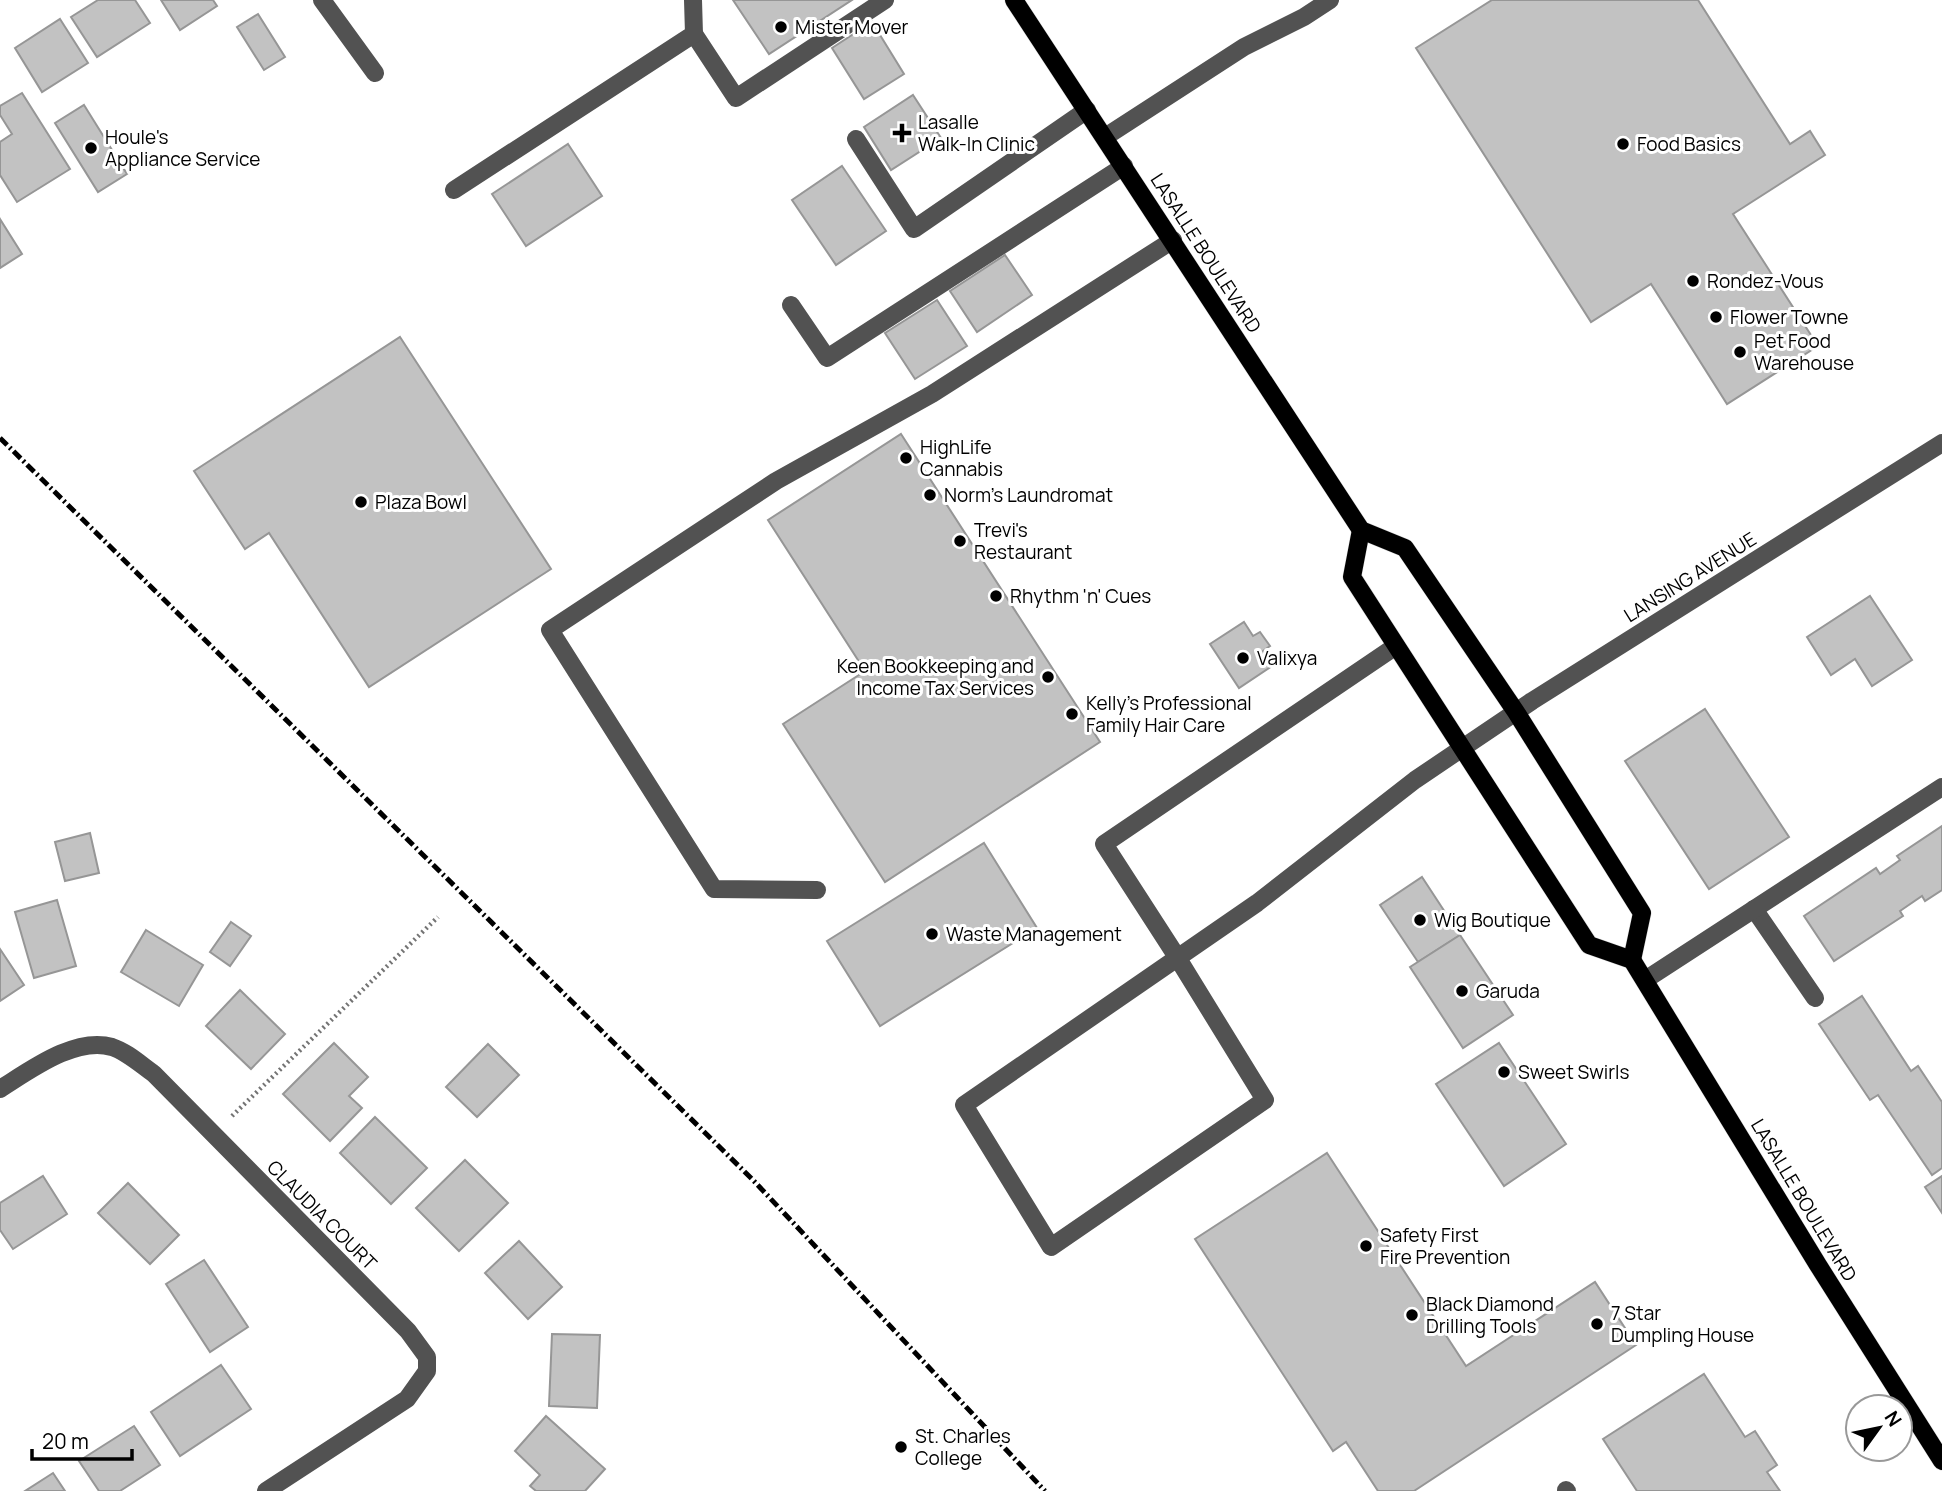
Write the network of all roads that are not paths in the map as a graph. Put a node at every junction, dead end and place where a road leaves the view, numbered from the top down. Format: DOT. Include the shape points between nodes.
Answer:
graph roads {
  1 [pos="345,0"];
  2 [pos="693,0"];
  3 [pos="885,0"];
  4 [pos="1014,0"];
  5 [pos="1330,0"];
  6 [pos="326,5"];
  7 [pos="694,34"];
  8 [pos="375,74"];
  9 [pos="1087,110"];
  10 [pos="1105,137"];
  11 [pos="856,138"];
  12 [pos="1125,166"];
  13 [pos="454,190"];
  14 [pos="1173,240"];
  15 [pos="791,305"];
  16 [pos="1942,443"];
  17 [pos="1361,530"];
  18 [pos="1396,646"];
  19 [pos="1516,712"];
  20 [pos="1462,748"];
  21 [pos="1942,787"];
  22 [pos="817,890"];
  23 [pos="1754,909"];
  24 [pos="1177,957"];
  25 [pos="1632,960"];
  26 [pos="1645,980"];
  27 [pos="1815,998"];
  28 [pos="0,1089"];
  29 [pos="1942,1461"];
  30 [pos="266,1491"];
  1 -- 6 [label="street"];
  2 -- 7 [label="street"];
  3 -- 7 [label="street" via="736,99"];
  4 -- 9 [label="main road, LASALLE BOULEVARD"];
  5 -- 10 [label="street" via="1244,47"];
  6 -- 8 [label="street"];
  7 -- 13 [label="street"];
  9 -- 10 [label="main road, LASALLE BOULEVARD"];
  9 -- 11 [label="street" via="914,229"];
  10 -- 12 [label="main road, LASALLE BOULEVARD"];
  12 -- 14 [label="main road, LASALLE BOULEVARD"];
  12 -- 15 [label="street" via="827,358"];
  14 -- 17 [label="main road, LASALLE BOULEVARD"];
  14 -- 22 [label="street" via="932,394 776,481 550,630 714,889"];
  16 -- 19 [label="street, LANSING AVENUE"];
  17 -- 18 [label="main road" via="1352,577"];
  17 -- 19 [label="main road" via="1405,548"];
  18 -- 20 [label="main road"];
  18 -- 24 [label="street" via="1104,844"];
  19 -- 20 [label="street, LANSING AVENUE"];
  19 -- 25 [label="main road" via="1642,913"];
  20 -- 24 [label="street, LANSING AVENUE" via="1257,903"];
  20 -- 25 [label="main road" via="1588,945"];
  21 -- 23 [label="street"];
  23 -- 26 [label="street"];
  23 -- 27 [label="street"];
  24 -- 24 [label="street" via="964,1105 1051,1247 1265,1100"];
  25 -- 26 [label="main road, LASALLE BOULEVARD"];
  26 -- 29 [label="main road, LASALLE BOULEVARD"];
  28 -- 30 [label="street, CLAUDIA COURT" via="45,1060 84,1046 108,1046 123,1052 154,1074 408,1331 426,1357 427,1371 407,1399"];
}
